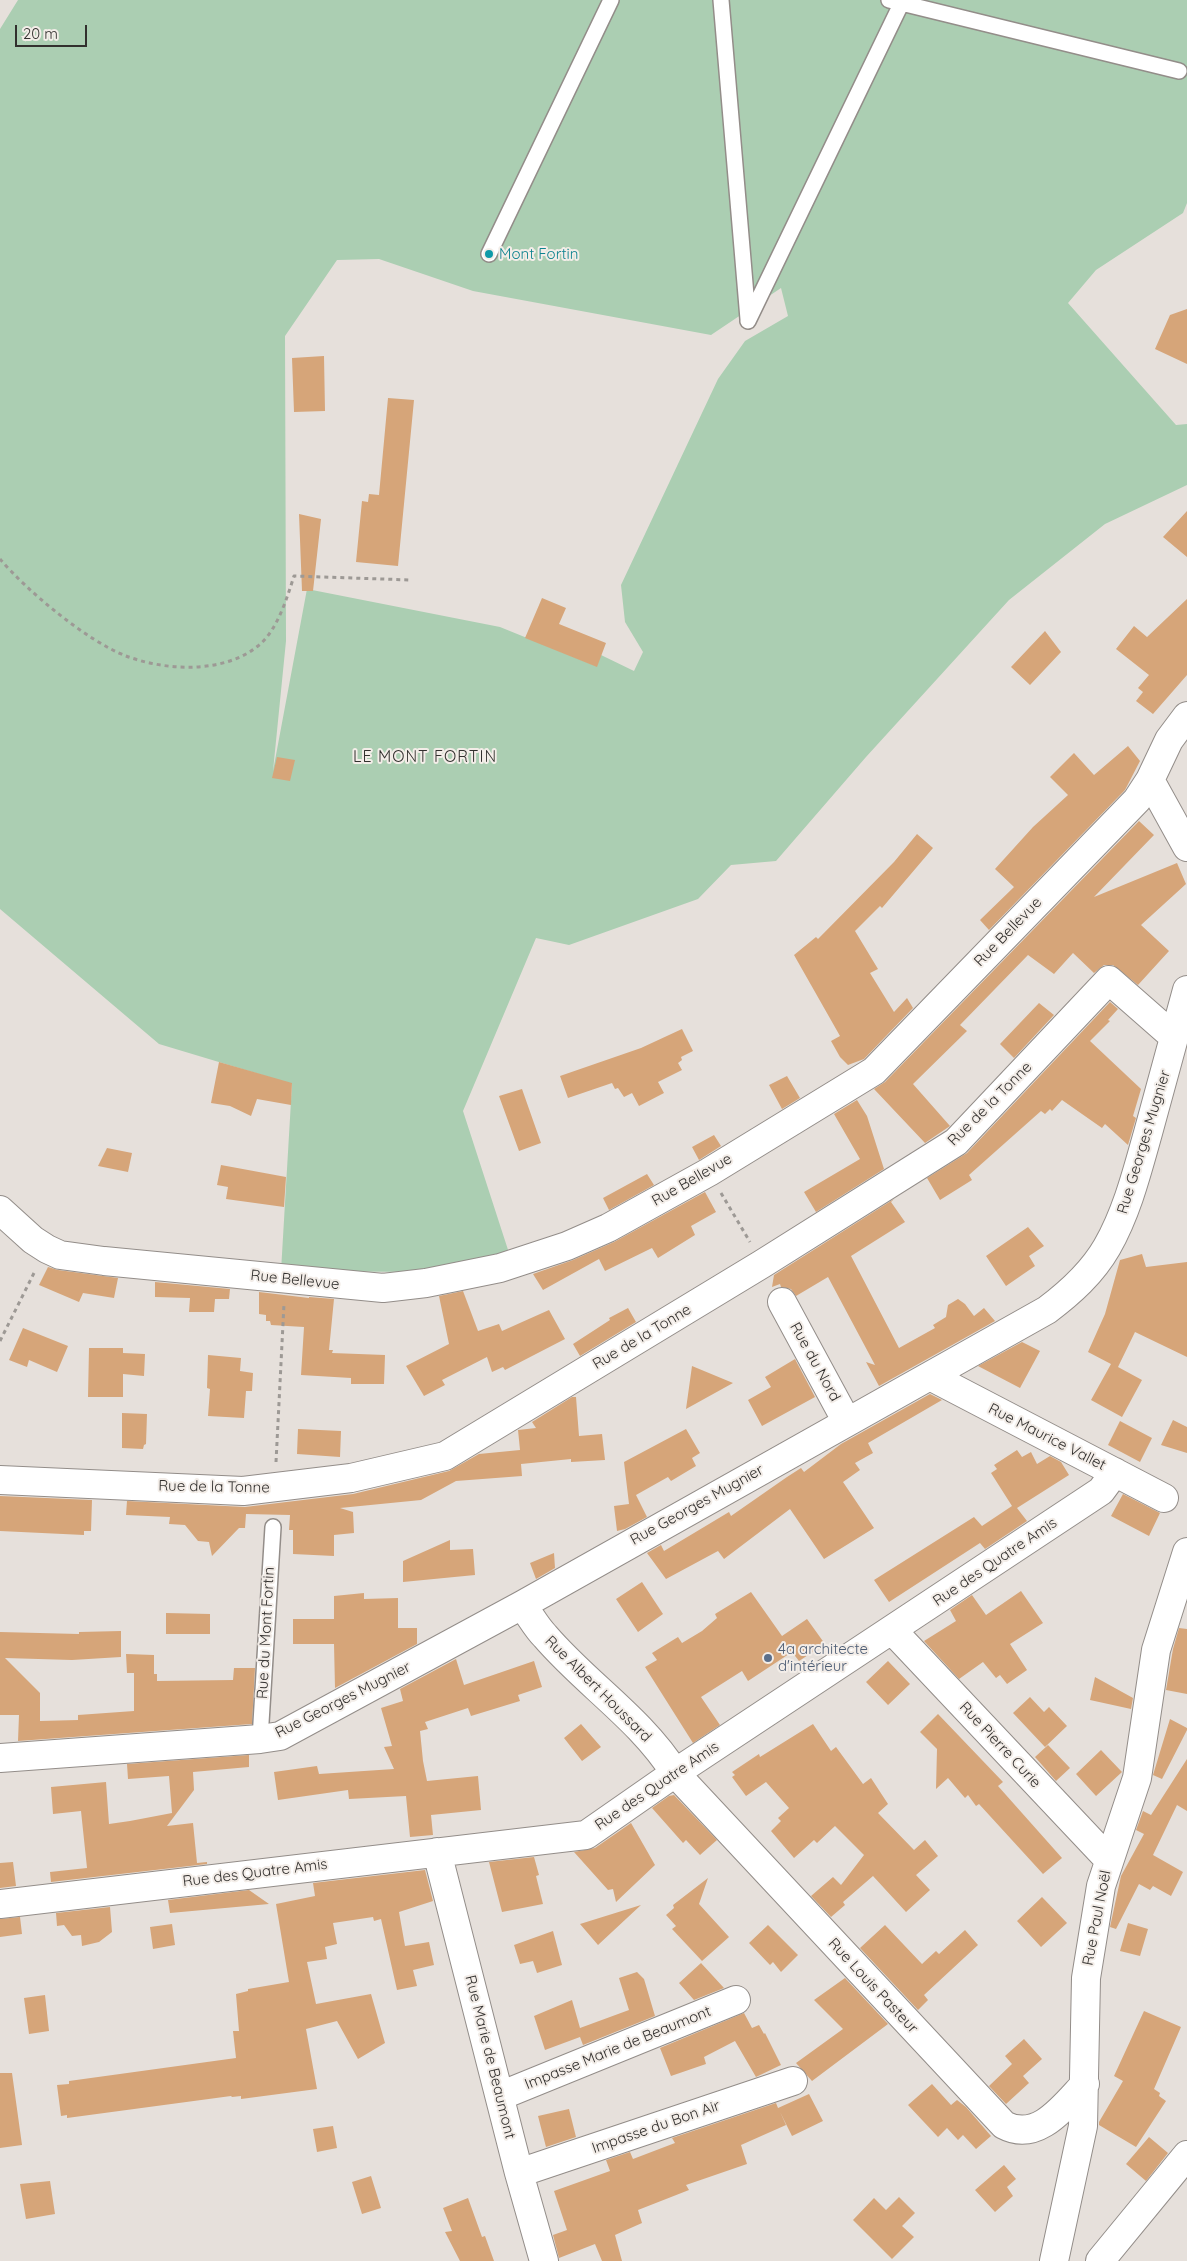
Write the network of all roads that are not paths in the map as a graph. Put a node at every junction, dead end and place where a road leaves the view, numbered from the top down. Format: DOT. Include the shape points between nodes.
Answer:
graph roads {
  1 [pos="611,0"];
  2 [pos="721,0"];
  3 [pos="898,1"];
  4 [pos="1179,71"];
  5 [pos="489,254"];
  6 [pos="1187,716"];
  7 [pos="1150,780"];
  8 [pos="1187,847"];
  9 [pos="1187,990"];
  10 [pos="1174,1036"];
  11 [pos="0,1210"];
  12 [pos="782,1302"];
  13 [pos="930,1376"];
  14 [pos="847,1422"];
  15 [pos="1115,1472"];
  16 [pos="0,1480"];
  17 [pos="1164,1498"];
  18 [pos="273,1527"];
  19 [pos="1187,1552"];
  20 [pos="522,1605"];
  21 [pos="892,1630"];
  22 [pos="260,1739"];
  23 [pos="0,1758"];
  24 [pos="675,1773"];
  25 [pos="437,1852"];
  26 [pos="1109,1860"];
  27 [pos="0,1904"];
  28 [pos="736,2000"];
  29 [pos="793,2081"];
  30 [pos="1085,2084"];
  31 [pos="500,2096"];
  32 [pos="1187,2154"];
  33 [pos="519,2173"];
  34 [pos="544,2261"];
  35 [pos="1054,2261"];
  36 [pos="1100,2261"];
  1 -- 5 [label="lane"];
  2 -- 3 [label="lane" via="748,320"];
  3 -- 4 [label="lane"];
  6 -- 7 [label="street, Rue Bellevue" via="1169,740"];
  7 -- 8 [label="street"];
  7 -- 11 [label="street, Rue Bellevue" via="1137,800 874,1071 709,1172 608,1228 567,1246 500,1268 383,1288 60,1255 40,1244"];
  9 -- 10 [label="street, Rue Georges Mugnier"];
  10 -- 13 [label="street, Rue Georges Mugnier" via="1136,1174 1119,1223 1097,1261 1071,1292 1047,1310"];
  10 -- 16 [label="street, Rue de la Tonne" via="1109,980 956,1142 445,1456 351,1478 244,1491"];
  12 -- 14 [label="street, Rue du Nord"];
  13 -- 14 [label="street, Rue Georges Mugnier"];
  13 -- 15 [label="street, Rue Maurice Vallet"];
  14 -- 20 [label="street, Rue Georges Mugnier"];
  15 -- 17 [label="street, Rue Maurice Vallet"];
  15 -- 21 [label="street, Rue des Quatre Amis" via="1101,1491"];
  18 -- 22 [label="lane, Rue du Mont Fortin"];
  19 -- 26 [label="street, Rue Paul Noël" via="1156,1650 1137,1778"];
  20 -- 22 [label="street, Rue Georges Mugnier" via="280,1736"];
  20 -- 24 [label="street, Rue Albert Houssard" via="544,1635 628,1715"];
  21 -- 24 [label="street, Rue des Quatre Amis"];
  21 -- 26 [label="street, Rue Pierre Curie"];
  22 -- 23 [label="street, Rue Georges Mugnier"];
  24 -- 25 [label="street, Rue des Quatre Amis" via="586,1834"];
  24 -- 30 [label="street, Rue Louis Pasteur" via="1004,2125 1022,2131 1042,2125"];
  25 -- 27 [label="street, Rue des Quatre Amis"];
  25 -- 31 [label="street, Rue Marie de Beaumont"];
  26 -- 30 [label="street, Rue Paul Noël" via="1101,1886 1086,1978"];
  28 -- 31 [label="street, Impasse Marie de Beaumont"];
  29 -- 33 [label="street, Impasse du Bon Air"];
  30 -- 35 [label="street, Rue Paul Noël" via="1083,2126"];
  31 -- 33 [label="street, Rue Marie de Beaumont"];
  32 -- 36 [label="street"];
  33 -- 34 [label="street, Rue Marie de Beaumont"];
}
